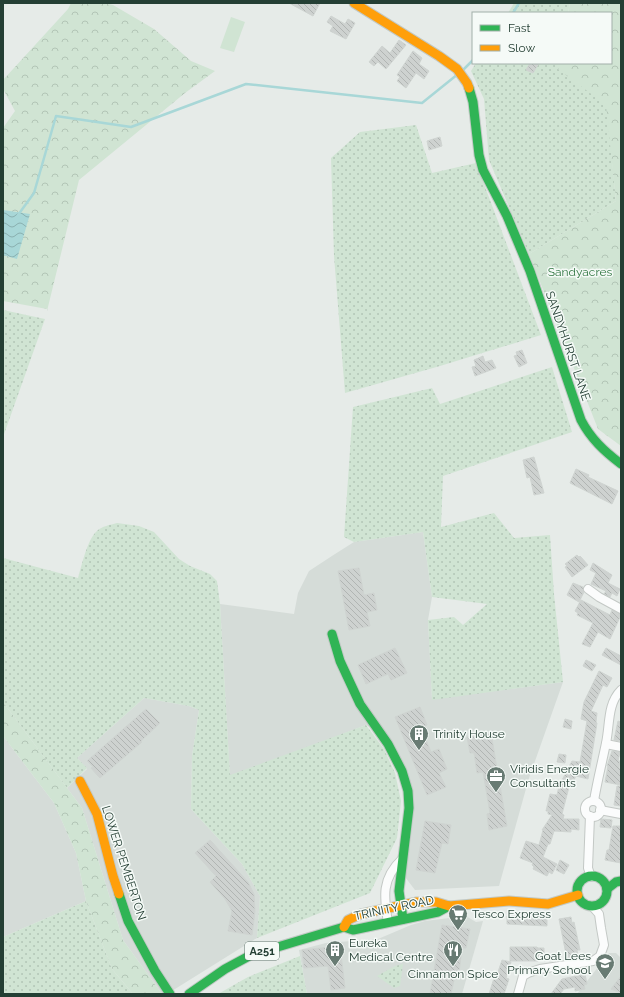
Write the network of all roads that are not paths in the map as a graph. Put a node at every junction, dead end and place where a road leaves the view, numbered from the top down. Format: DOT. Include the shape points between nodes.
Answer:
graph roads {
  1 [pos="354,3"];
  2 [pos="621,464"];
  3 [pos="588,589"];
  4 [pos="621,609"];
  5 [pos="332,634"];
  6 [pos="621,690"];
  7 [pos="606,744"];
  8 [pos="621,747"];
  9 [pos="80,781"];
  10 [pos="594,801"];
  11 [pos="600,810"];
  12 [pos="621,814"];
  13 [pos="590,816"];
  14 [pos="402,859"];
  15 [pos="591,877"];
  16 [pos="621,881"];
  17 [pos="607,889"];
  18 [pos="578,895"];
  19 [pos="400,906"];
  20 [pos="449,906"];
  21 [pos="592,906"];
  22 [pos="386,909"];
  23 [pos="403,919"];
  24 [pos="388,923"];
  25 [pos="344,927"];
  26 [pos="170,994"];
  27 [pos="189,994"];
  28 [pos="518,994"];
  1 -- 2 [label="street, SANDYHURST LANE" via="439,56 464,77 471,92 483,170 507,216 530,271 581,420 595,443"];
  3 -- 4 [label="street"];
  5 -- 14 [label="street" via="340,661 360,704 388,744 402,771 408,791 409,808"];
  6 -- 7 [label="street" via="610,712"];
  7 -- 8 [label="street"];
  7 -- 10 [label="street"];
  9 -- 26 [label="street, LOWER PEMBERTON" via="97,814 128,921"];
  10 -- 11 [label="street"];
  10 -- 13 [label="street" via="586,806 586,813"];
  11 -- 12 [label="street"];
  11 -- 13 [label="street" via="596,816"];
  13 -- 15 [label="street" via="588,868"];
  14 -- 19 [label="street"];
  14 -- 22 [label="street" via="395,866 386,884"];
  15 -- 17 [label="street" via="599,878"];
  15 -- 18 [label="street" via="580,883"];
  16 -- 17 [label="street"];
  17 -- 21 [label="street" via="604,901"];
  18 -- 20 [label="street, TRINITY ROAD / A251" via="548,904 510,901"];
  18 -- 21 [label="street" via="583,903"];
  19 -- 20 [label="street, TRINITY ROAD / A251" via="416,902 436,902"];
  19 -- 22 [label="street, TRINITY ROAD / A251"];
  19 -- 23 [label="street"];
  20 -- 23 [label="street, TRINITY ROAD / A251" via="438,912"];
  21 -- 28 [label="street" via="599,914 604,945 600,956 593,961 528,973 523,976"];
  22 -- 24 [label="street"];
  22 -- 25 [label="street, TRINITY ROAD / A251" via="361,914 348,920"];
  23 -- 24 [label="street, TRINITY ROAD / A251"];
  24 -- 25 [label="street, TRINITY ROAD / A251" via="352,930"];
  25 -- 27 [label="street, TRINITY ROAD / A251" via="251,955"];
}
